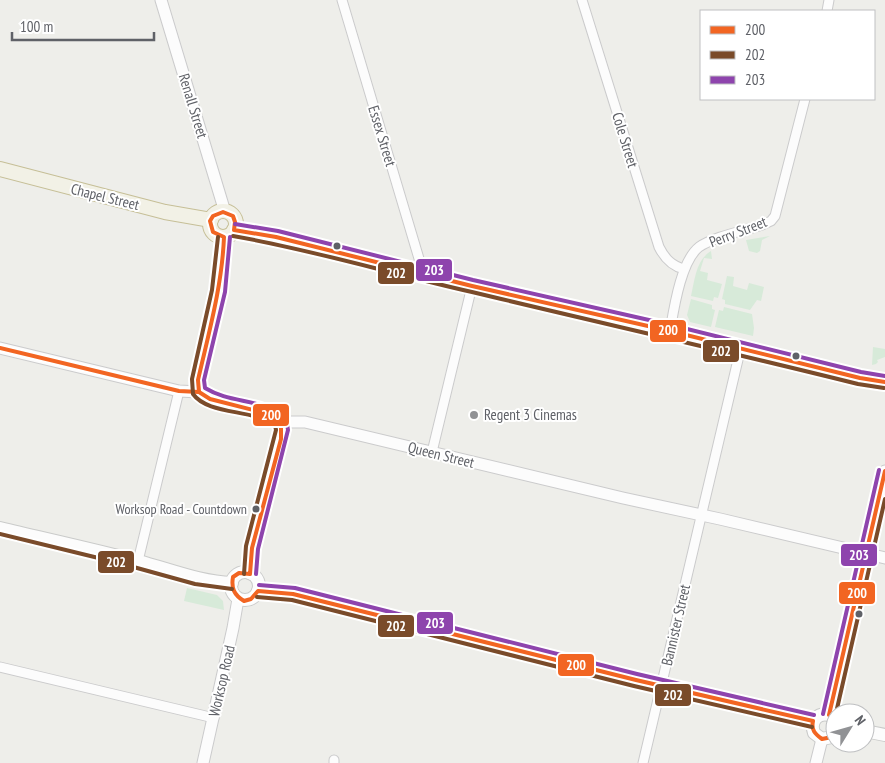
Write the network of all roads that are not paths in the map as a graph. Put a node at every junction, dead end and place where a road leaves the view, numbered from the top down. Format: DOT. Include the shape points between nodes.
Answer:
graph roads {
  1 [pos="161,0"];
  2 [pos="342,0"];
  3 [pos="582,0"];
  4 [pos="805,100"];
  5 [pos="0,169"];
  6 [pos="225,212"];
  7 [pos="211,220"];
  8 [pos="229,233"];
  9 [pos="684,269"];
  10 [pos="419,273"];
  11 [pos="472,286"];
  12 [pos="670,331"];
  13 [pos="0,348"];
  14 [pos="741,348"];
  15 [pos="885,382"];
  16 [pos="179,391"];
  17 [pos="199,392"];
  18 [pos="281,422"];
  19 [pos="432,452"];
  20 [pos="885,472"];
  21 [pos="702,515"];
  22 [pos="0,528"];
  23 [pos="866,555"];
  24 [pos="885,558"];
  25 [pos="138,561"];
  26 [pos="250,574"];
  27 [pos="232,582"];
  28 [pos="258,591"];
  29 [pos="238,598"];
  30 [pos="0,667"];
  31 [pos="661,686"];
  32 [pos="835,703"];
  33 [pos="825,716"];
  34 [pos="214,718"];
  35 [pos="813,721"];
  36 [pos="825,738"];
  37 [pos="822,739"];
  38 [pos="203,763"];
  39 [pos="643,763"];
  40 [pos="816,763"];
  1 -- 6 [label="street, Renall Street"];
  2 -- 10 [label="street, Essex Street" via="420,262"];
  3 -- 9 [label="street, Cole Street" via="656,240 665,258"];
  4 -- 9 [label="street, Perry Street" via="775,216 762,225 701,246 690,256"];
  5 -- 7 [label="highway, Chapel Street" via="165,212"];
  6 -- 7 [label="highway" via="218,212"];
  6 -- 8 [label="highway" via="233,217 236,224"];
  7 -- 8 [label="highway" via="210,226 218,236"];
  8 -- 10 [label="highway" via="276,237"];
  8 -- 17 [label="street" via="200,372"];
  9 -- 12 [label="street, Perry Street"];
  10 -- 11 [label="highway"];
  11 -- 12 [label="highway"];
  11 -- 19 [label="street"];
  12 -- 14 [label="highway"];
  13 -- 16 [label="street, Queen Street"];
  14 -- 15 [label="highway"];
  14 -- 21 [label="street"];
  16 -- 17 [label="street, Queen Street"];
  16 -- 25 [label="street"];
  17 -- 18 [label="street, Queen Street" via="210,399 269,414"];
  18 -- 19 [label="street, Queen Street" via="305,422"];
  18 -- 26 [label="street" via="281,439 252,548"];
  19 -- 21 [label="street, Queen Street"];
  20 -- 23 [label="street"];
  21 -- 23 [label="street, Queen Street"];
  21 -- 31 [label="street, Bannister Street"];
  22 -- 25 [label="main road"];
  23 -- 24 [label="street, Queen Street"];
  23 -- 32 [label="street"];
  25 -- 27 [label="main road" via="219,582"];
  26 -- 27 [label="main road" via="241,573"];
  26 -- 28 [label="main road" via="258,581"];
  27 -- 29 [label="main road" via="232,592"];
  28 -- 29 [label="main road" via="252,598"];
  28 -- 31 [label="main road" via="293,594"];
  29 -- 34 [label="street, Worksop Road"];
  30 -- 34 [label="street"];
  31 -- 35 [label="main road"];
  31 -- 39 [label="street, Bannister Street"];
  33 -- 35 [label="main road" via="820,715"];
  34 -- 38 [label="street, Worksop Road"];
  35 -- 37 [label="main road" via="814,733"];
  36 -- 37 [label="main road"];
  37 -- 40 [label="street"];
}
